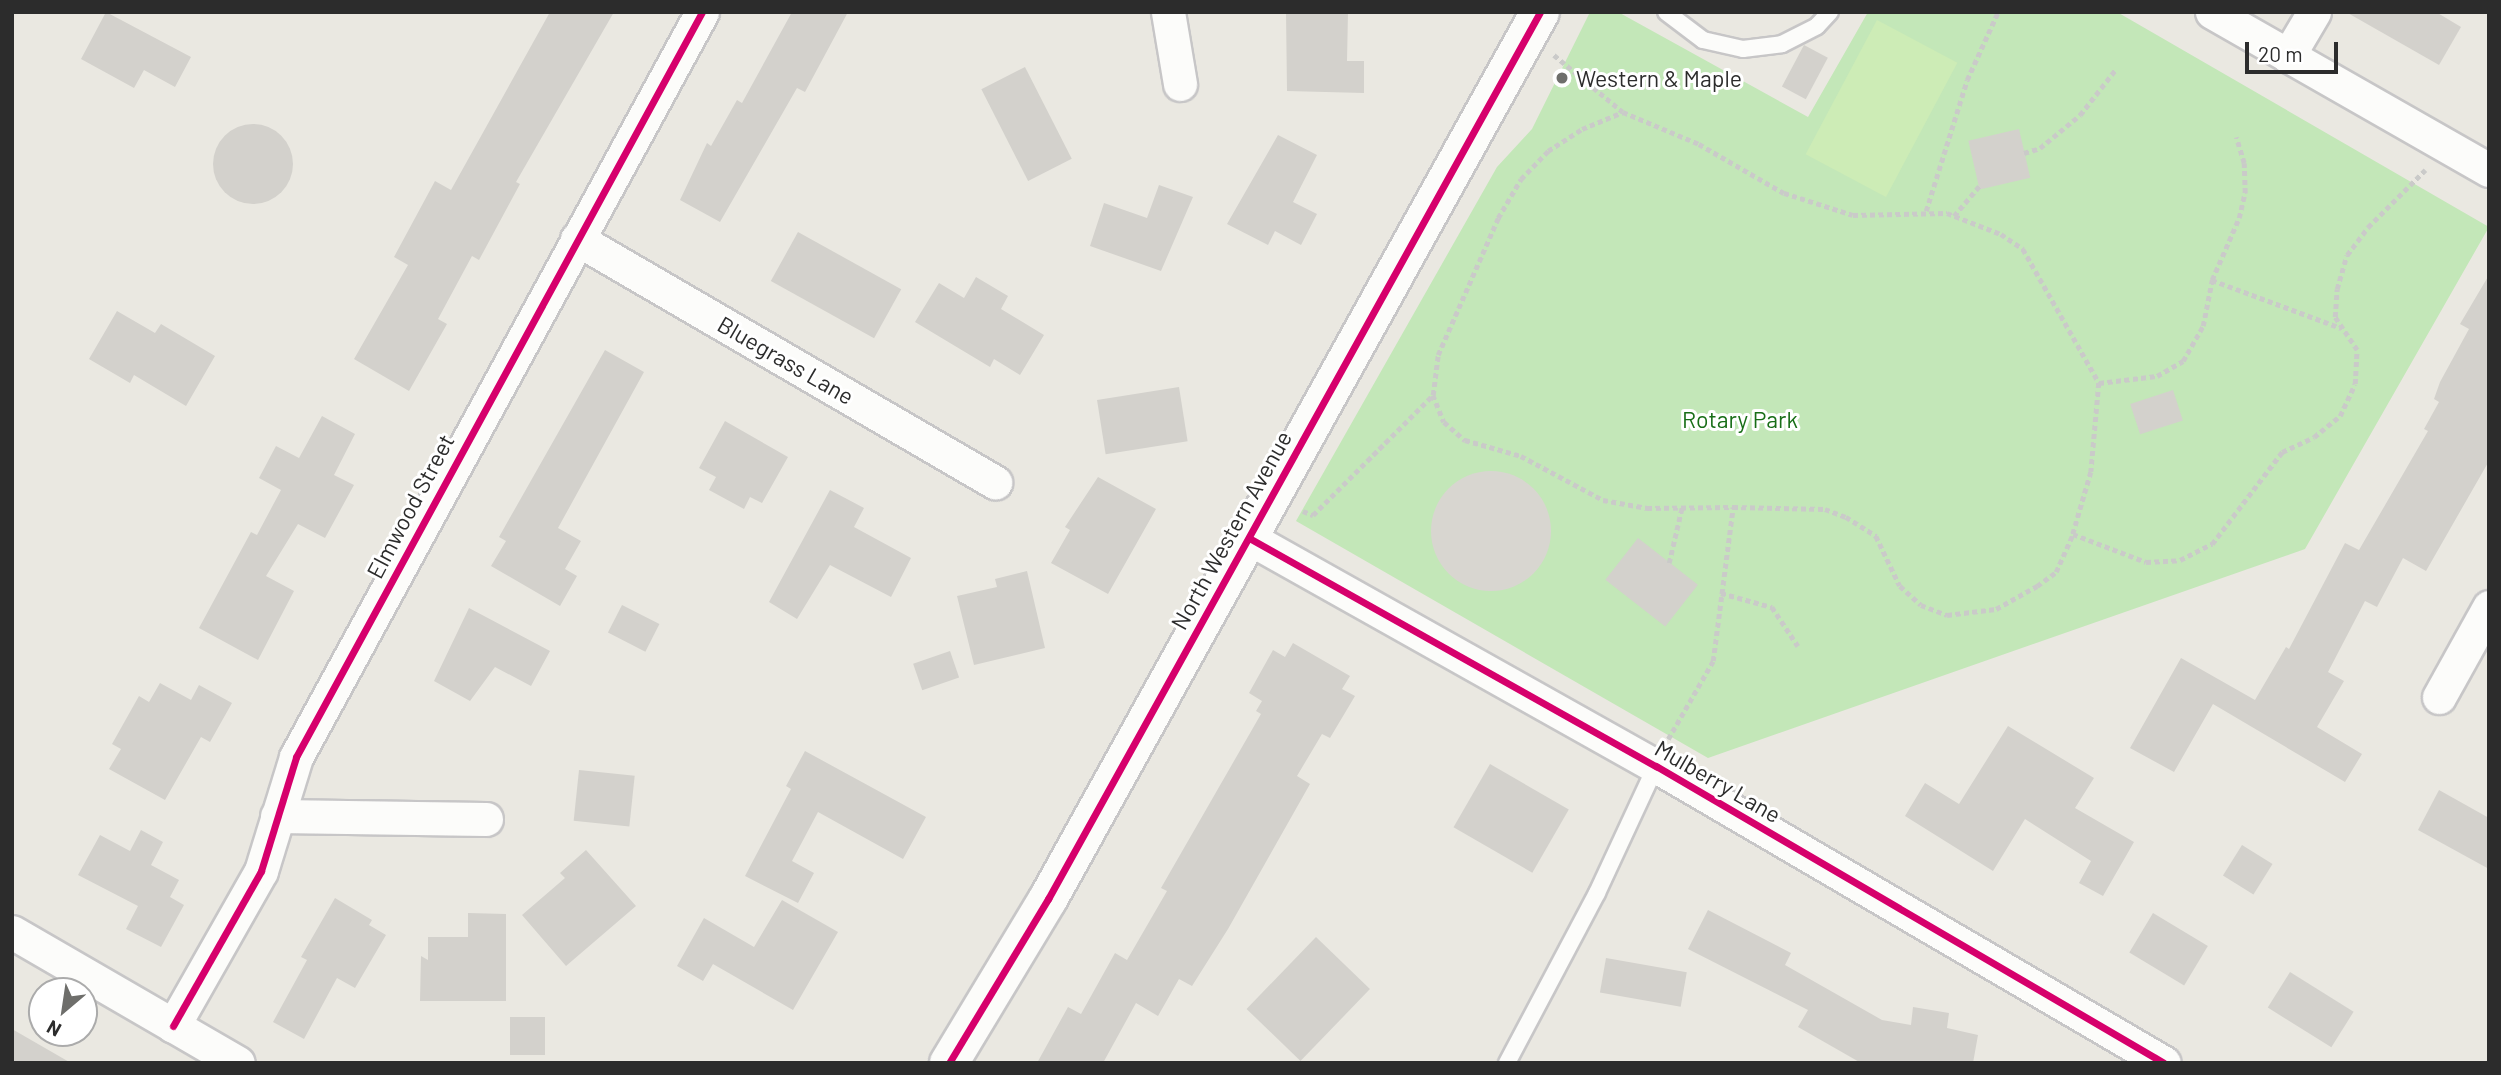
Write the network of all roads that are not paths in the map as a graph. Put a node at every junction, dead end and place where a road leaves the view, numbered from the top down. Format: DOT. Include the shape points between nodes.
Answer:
graph roads {
  1 [pos="702,12"];
  2 [pos="1168,12"];
  3 [pos="1666,12"];
  4 [pos="1830,12"];
  5 [pos="2212,12"];
  6 [pos="2314,12"];
  7 [pos="1533,25"];
  8 [pos="2288,56"];
  9 [pos="1180,84"];
  10 [pos="2489,170"];
  11 [pos="577,239"];
  12 [pos="995,482"];
  13 [pos="1249,538"];
  14 [pos="2489,607"];
  15 [pos="2439,697"];
  16 [pos="1656,766"];
  17 [pos="277,816"];
  18 [pos="486,819"];
  19 [pos="12,932"];
  20 [pos="173,1027"];
  21 [pos="238,1063"];
  22 [pos="949,1063"];
  23 [pos="1507,1063"];
  24 [pos="2164,1063"];
  1 -- 11 [label="street, Elmwood Street"];
  2 -- 9 [label="street"];
  3 -- 4 [label="lane" via="1703,40 1743,49 1782,44 1817,26"];
  5 -- 8 [label="street"];
  6 -- 8 [label="street"];
  7 -- 13 [label="main road, North Western Avenue"];
  8 -- 10 [label="street"];
  11 -- 12 [label="street, Bluegrass Lane"];
  11 -- 17 [label="street, Elmwood Street" via="296,757"];
  13 -- 16 [label="street, Mulberry Lane"];
  13 -- 22 [label="main road, North Western Avenue" via="1048,899"];
  14 -- 15 [label="street"];
  16 -- 23 [label="lane" via="1597,893"];
  16 -- 24 [label="street, Mulberry Lane"];
  17 -- 18 [label="street"];
  17 -- 20 [label="street, Elmwood Street" via="261,871"];
  19 -- 20 [label="street"];
  20 -- 21 [label="street"];
}
